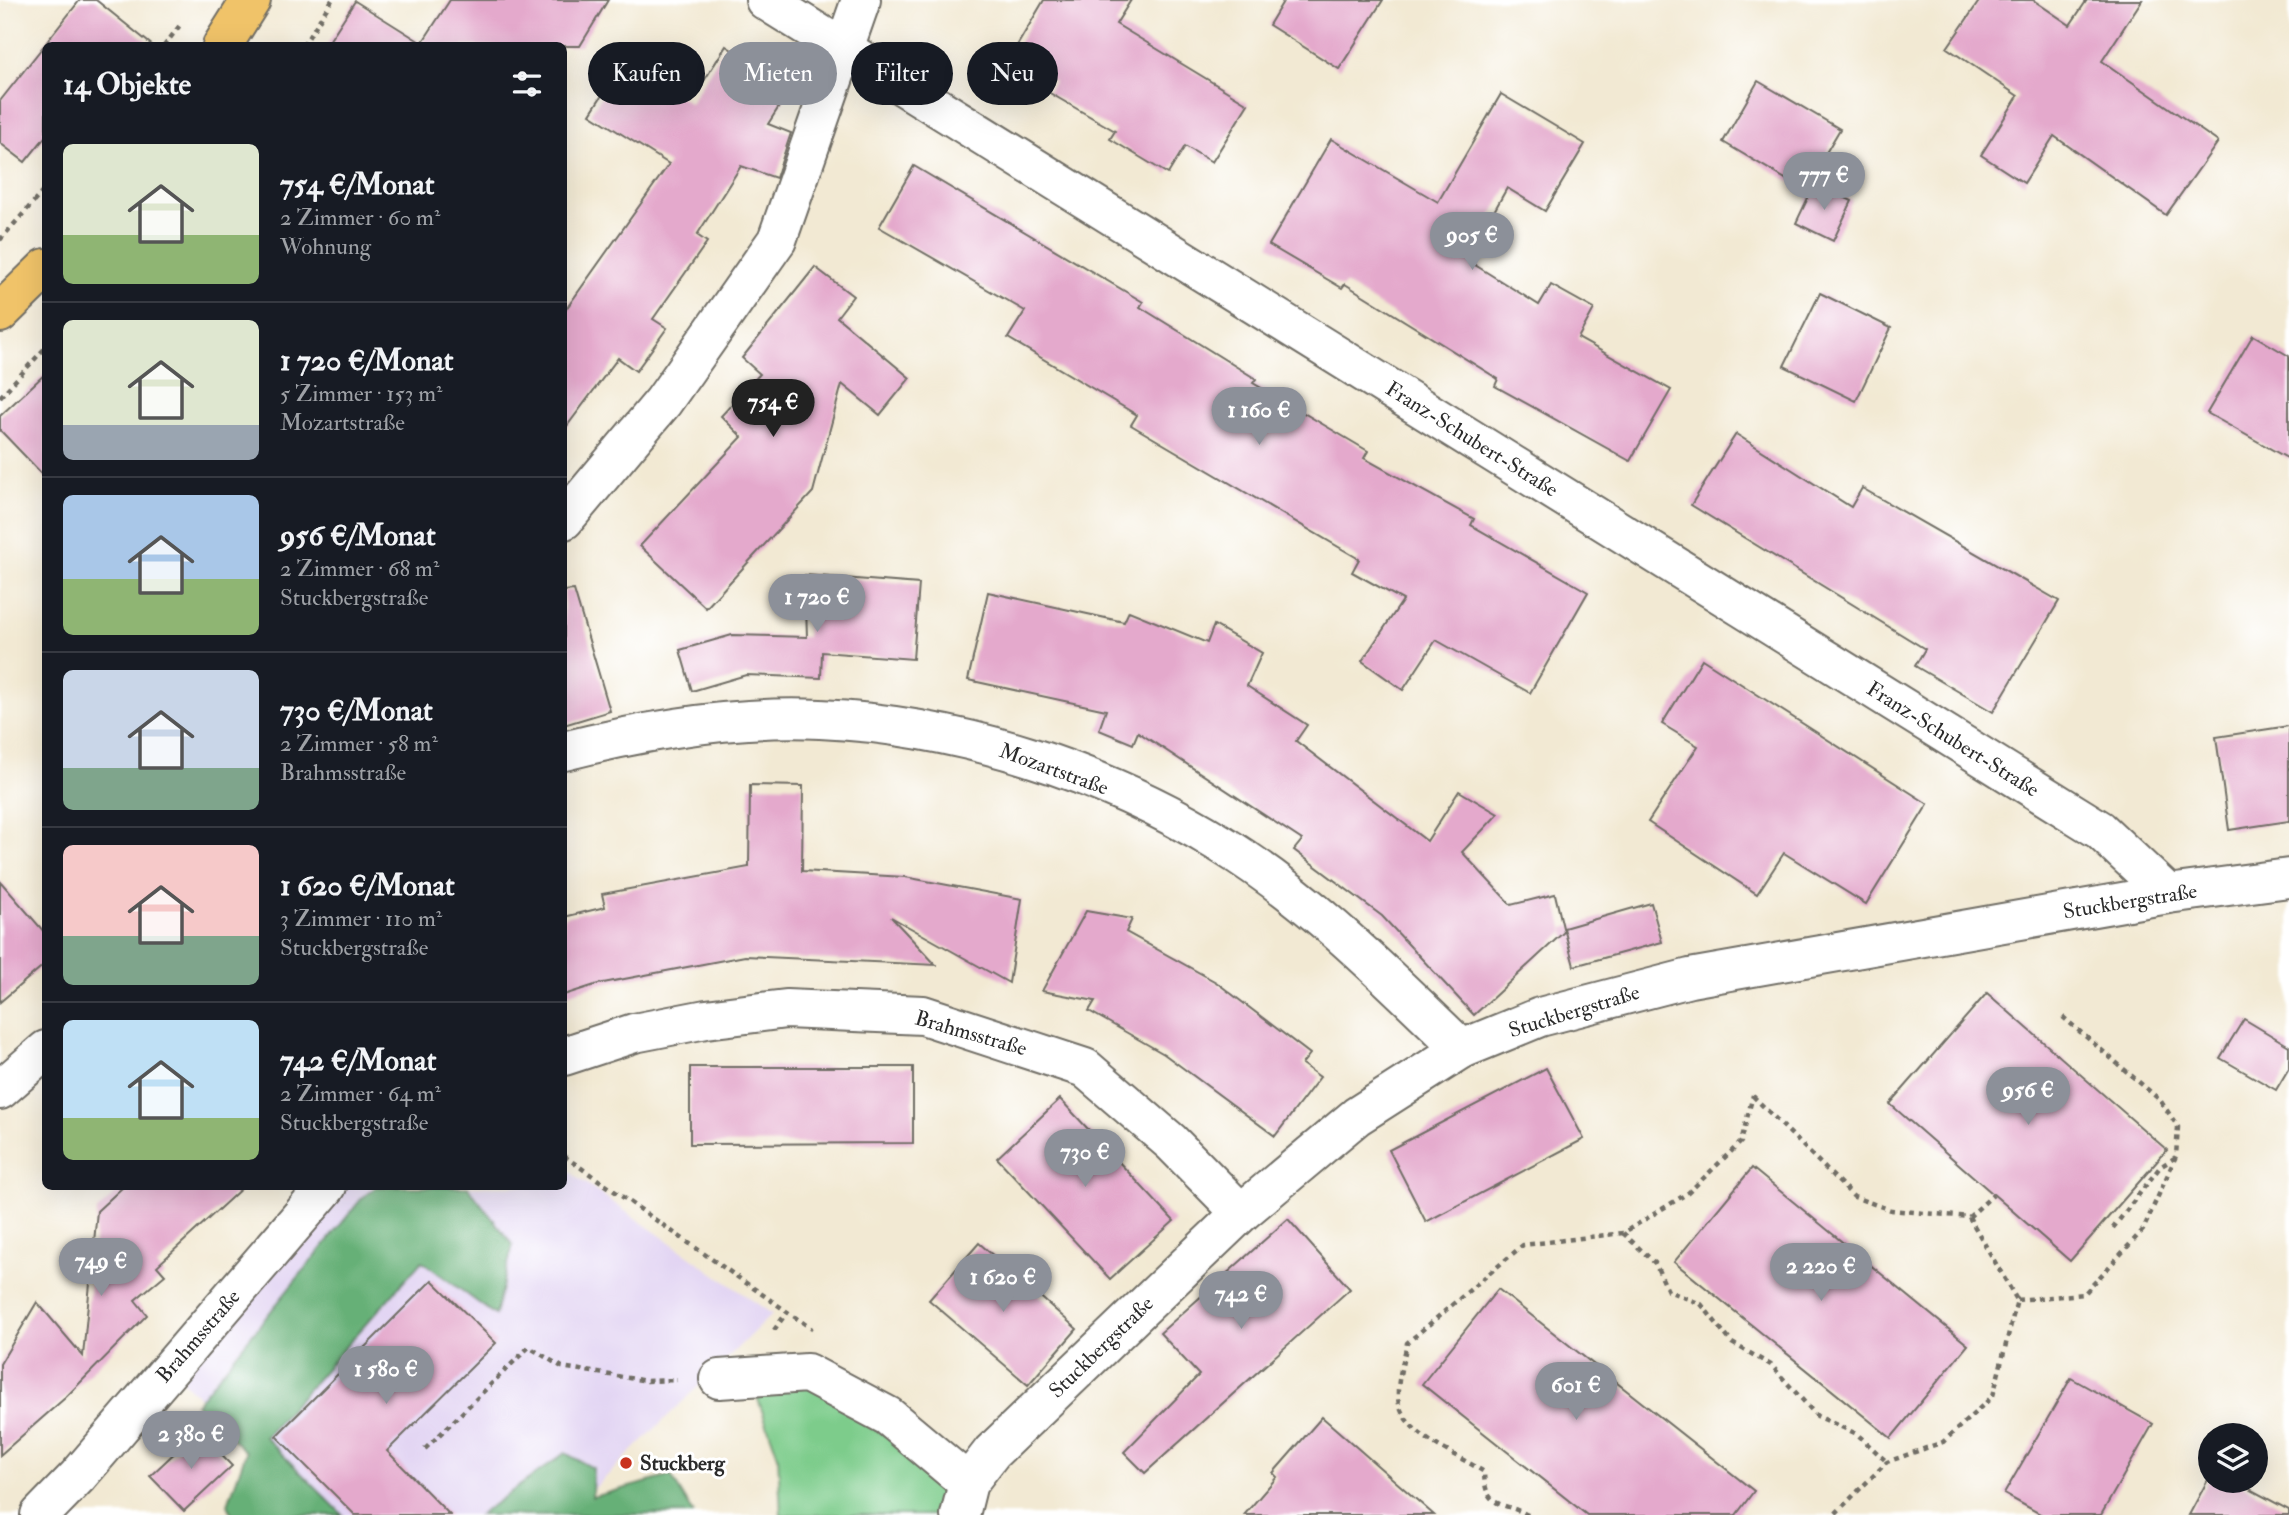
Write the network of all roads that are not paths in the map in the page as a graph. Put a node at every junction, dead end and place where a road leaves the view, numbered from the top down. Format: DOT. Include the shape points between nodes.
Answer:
graph roads {
  1 [pos="765,0"];
  2 [pos="861,0"];
  3 [pos="243,3"];
  4 [pos="224,42"];
  5 [pos="845,48"];
  6 [pos="42,272"];
  7 [pos="0,313"];
  8 [pos="567,516"];
  9 [pos="567,750"];
  10 [pos="2289,877"];
  11 [pos="2168,894"];
  12 [pos="1462,1049"];
  13 [pos="42,1053"];
  14 [pos="567,1055"];
  15 [pos="0,1090"];
  16 [pos="324,1190"];
  17 [pos="1241,1213"];
  18 [pos="719,1379"];
  19 [pos="964,1499"];
  20 [pos="40,1515"];
  1 -- 5 [label="street, Franz-Schubert-Straße"];
  2 -- 5 [label="street"];
  3 -- 4 [label="main road"];
  5 -- 8 [label="street" via="777,240 663,402"];
  5 -- 11 [label="street, Franz-Schubert-Straße" via="2100,830"];
  6 -- 7 [label="main road"];
  9 -- 12 [label="street, Mozartstraße" via="671,728 820,719 951,737 1038,761 1163,811 1222,845 1339,933"];
  10 -- 11 [label="street, Stuckbergstraße"];
  11 -- 12 [label="street, Stuckbergstraße" via="1690,978 1539,1017"];
  12 -- 17 [label="street, Stuckbergstraße" via="1357,1116"];
  13 -- 15 [label="street"];
  14 -- 17 [label="street, Brahmsstraße" via="634,1033 786,1009 923,1016 1085,1068 1171,1142"];
  16 -- 20 [label="street, Brahmsstraße"];
  17 -- 19 [label="street, Stuckbergstraße" via="992,1452"];
  18 -- 19 [label="street" via="807,1373 888,1416"];
}
